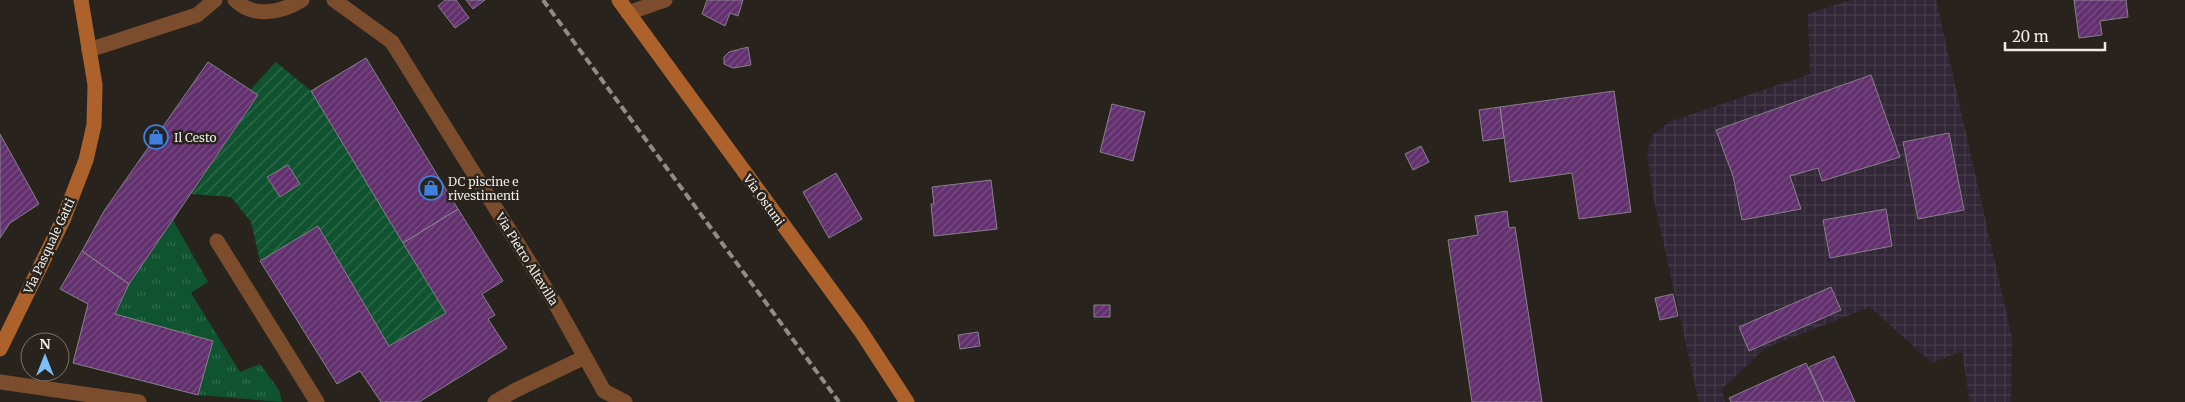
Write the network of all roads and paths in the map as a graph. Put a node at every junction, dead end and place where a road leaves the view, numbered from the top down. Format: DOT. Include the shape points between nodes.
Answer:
graph roads {
  1 [pos="81,0"];
  2 [pos="215,0"];
  3 [pos="235,0"];
  4 [pos="302,0"];
  5 [pos="334,0"];
  6 [pos="619,0"];
  7 [pos="665,0"];
  8 [pos="628,13"];
  9 [pos="89,50"];
  10 [pos="217,242"];
  11 [pos="0,349"];
  12 [pos="585,357"];
  13 [pos="0,382"];
  14 [pos="621,401"];
  15 [pos="138,402"];
  16 [pos="317,402"];
  17 [pos="496,402"];
  18 [pos="907,402"];
  1 -- 9 [label="main road, Via Pasquale Gatti"];
  2 -- 9 [label="street" via="197,15"];
  3 -- 4 [label="street" via="254,11 272,12"];
  5 -- 12 [label="street, Via Pietro Altavilla" via="392,42"];
  6 -- 8 [label="main road, Via Ostuni"];
  7 -- 8 [label="street"];
  8 -- 18 [label="main road, Via Ostuni" via="860,330"];
  9 -- 11 [label="main road, Via Pasquale Gatti" via="94,85 94,125 86,160 63,220"];
  10 -- 16 [label="street"];
  12 -- 14 [label="street, Via Pietro Altavilla" via="604,392"];
  12 -- 17 [label="street"];
  13 -- 15 [label="street"];
}
